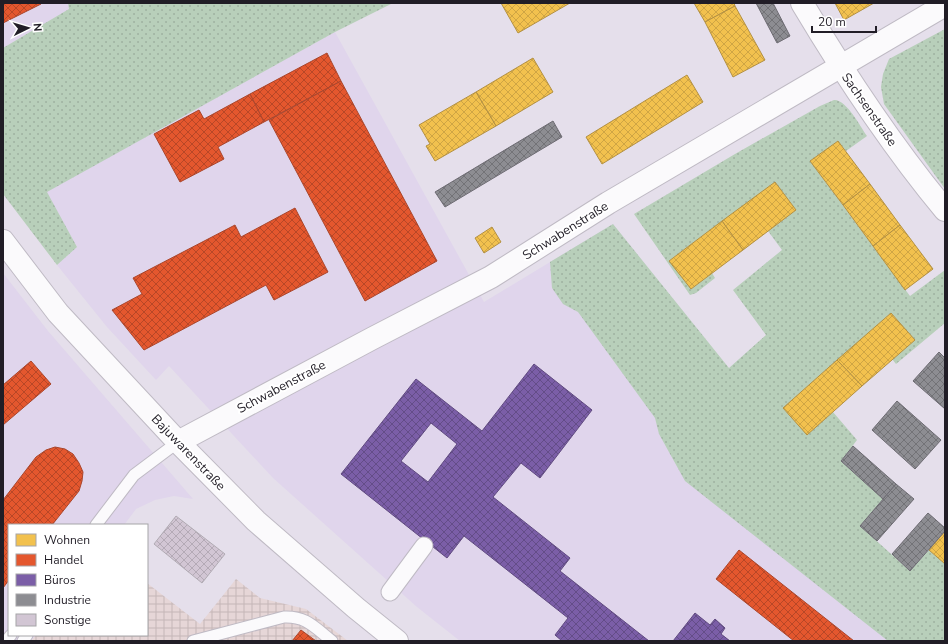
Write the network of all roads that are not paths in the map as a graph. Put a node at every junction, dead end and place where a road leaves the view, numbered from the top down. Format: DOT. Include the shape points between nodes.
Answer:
graph roads {
  1 [pos="802,3"];
  2 [pos="945,5"];
  3 [pos="840,66"];
  4 [pos="945,210"];
  5 [pos="3,241"];
  6 [pos="178,442"];
  7 [pos="97,524"];
  8 [pos="424,546"];
  9 [pos="390,592"];
  10 [pos="193,641"];
  11 [pos="332,641"];
  12 [pos="397,641"];
  1 -- 3 [label="street, Sachsenstraße"];
  2 -- 3 [label="street, Schwabenstraße"];
  3 -- 4 [label="street, Sachsenstraße" via="884,130"];
  3 -- 6 [label="street, Schwabenstraße" via="608,203 491,276"];
  5 -- 6 [label="street, Bajuwarenstraße" via="58,313"];
  6 -- 7 [label="lane" via="134,475"];
  6 -- 12 [label="street, Bajuwarenstraße" via="256,521"];
  8 -- 9 [label="street"];
  10 -- 11 [label="lane" via="295,616 305,620"];
}
